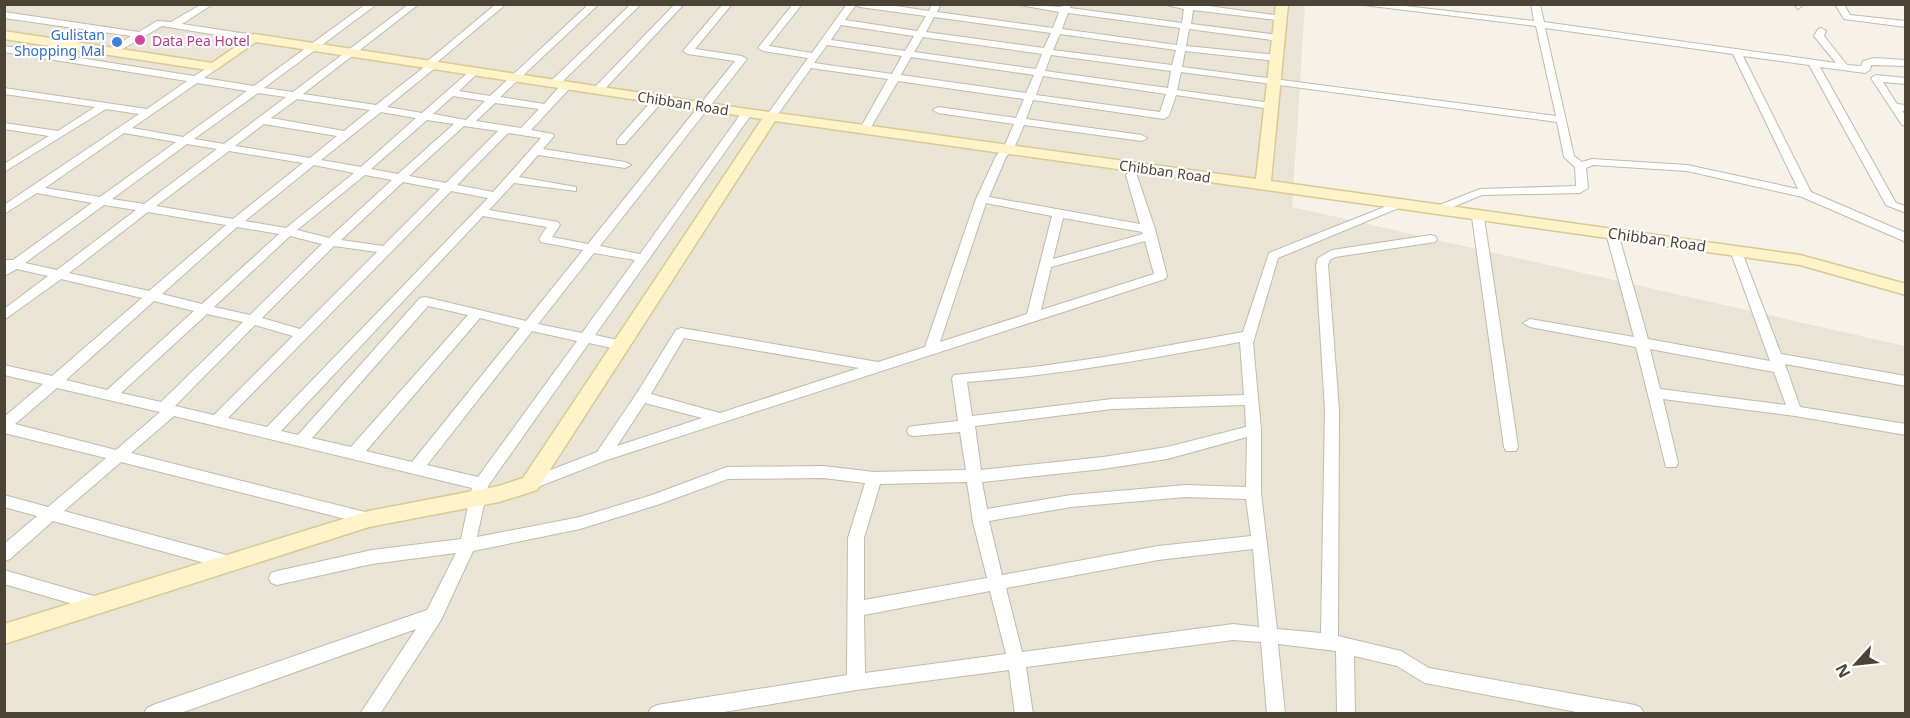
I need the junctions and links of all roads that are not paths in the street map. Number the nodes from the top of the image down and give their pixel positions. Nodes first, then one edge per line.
1 (201, 4) edge
2 (373, 4) edge
3 (415, 4) edge
4 (502, 4) edge
5 (576, 4) edge
6 (637, 4) edge
7 (680, 4) edge
8 (728, 4) edge
9 (798, 4) edge
10 (852, 4) edge
11 (860, 4) edge
12 (937, 4) edge
13 (1018, 4) edge
14 (1166, 4) edge
15 (1359, 4) edge
16 (1535, 4) edge
17 (1839, 4) edge
18 (208, 5) edge
19 (594, 6) edge
20 (1189, 6) edge
21 (1065, 8) edge
22 (1281, 12) edge
23 (932, 14) junction
24 (4, 15) edge
25 (839, 22) junction
26 (1539, 24) junction
27 (1905, 24) edge
28 (173, 25) junction
29 (1185, 27) junction
30 (1056, 31) junction
31 (1821, 31) dead end
32 (919, 34) junction
33 (4, 35) edge
34 (140, 35) junction
35 (21, 38) junction
36 (254, 38) junction
37 (1279, 38) junction
38 (825, 42) junction
39 (314, 47) junction
40 (4, 48) edge
41 (1180, 48) junction
42 (112, 52) junction
43 (1047, 52) junction
44 (351, 53) junction
45 (1737, 53) junction
46 (908, 55) junction
47 (1276, 58) junction
48 (811, 60) junction
49 (1813, 63) junction
50 (1905, 63) edge
51 (429, 66) junction
52 (214, 67) junction
53 (1845, 68) junction
54 (1175, 70) junction
55 (1865, 70) junction
56 (474, 72) junction
57 (1039, 73) junction
58 (895, 77) junction
59 (514, 78) junction
60 (1876, 78) junction
61 (194, 80) junction
62 (1274, 80) junction
63 (1905, 81) edge
64 (560, 85) junction
65 (257, 89) junction
66 (598, 90) junction
67 (10, 92) edge
68 (1172, 92) junction
69 (451, 93) junction
70 (296, 95) junction
71 (1029, 96) junction
72 (4, 99) edge
73 (492, 99) junction
74 (659, 99) junction
75 (104, 106) junction
76 (546, 106) junction
77 (703, 106) junction
78 (1271, 106) junction
79 (1900, 107) edge
80 (380, 108) junction
81 (938, 110) dead end
82 (149, 112) junction
83 (747, 112) junction
84 (424, 117) junction
85 (262, 120) junction
86 (768, 120) junction
87 (1562, 120) junction
88 (1019, 121) junction
89 (465, 122) junction
90 (1905, 123) edge
91 (4, 126) edge
92 (866, 127) junction
93 (506, 129) junction
94 (123, 130) junction
95 (524, 131) junction
96 (59, 134) junction
97 (347, 135) junction
98 (1142, 138) dead end
99 (184, 140) junction
100 (621, 142) dead end
101 (226, 147) junction
102 (536, 151) junction
103 (1005, 152) junction
104 (314, 162) junction
105 (625, 165) dead end
106 (1580, 166) junction
107 (4, 169) edge
108 (363, 171) junction
109 (1132, 175) junction
110 (403, 178) junction
111 (511, 179) junction
112 (1263, 185) junction
113 (449, 186) junction
114 (572, 189) dead end
115 (37, 190) junction
116 (1806, 194) junction
117 (495, 196) junction
118 (982, 200) junction
119 (100, 201) junction
120 (1397, 205) junction
121 (146, 209) junction
122 (1436, 210) junction
123 (1905, 210) edge
124 (4, 211) edge
125 (480, 212) junction
126 (1058, 214) junction
127 (1478, 217) junction
128 (234, 224) junction
129 (288, 232) junction
130 (1150, 232) junction
131 (1612, 233) junction
132 (1905, 238) edge
133 (1431, 239) dead end
134 (331, 242) junction
135 (590, 247) junction
136 (386, 250) junction
137 (1736, 250) junction
138 (642, 258) junction
139 (1044, 265) junction
140 (8, 266) edge
141 (57, 276) junction
142 (1905, 290) edge
143 (153, 298) junction
144 (207, 309) junction
145 (477, 313) junction
146 (4, 316) edge
147 (1032, 317) junction
148 (253, 320) junction
149 (1530, 323) dead end
150 (528, 326) junction
151 (302, 334) junction
152 (1248, 336) junction
153 (585, 338) junction
154 (1642, 343) junction
155 (621, 345) junction
156 (930, 351) junction
157 (1779, 363) junction
158 (879, 367) junction
159 (4, 370) edge
160 (1905, 381) edge
161 (56, 382) junction
162 (1653, 393) junction
163 (111, 395) junction
164 (642, 397) junction
165 (1250, 400) junction
166 (168, 409) junction
167 (1795, 411) junction
168 (721, 418) junction
169 (218, 420) junction
170 (968, 424) junction
171 (4, 426) edge
172 (1254, 430) junction
173 (1905, 430) edge
174 (914, 431) dead end
175 (271, 432) junction
176 (301, 441) junction
177 (1511, 447) dead end
178 (354, 454) junction
179 (119, 456) junction
180 (602, 456) junction
181 (1671, 463) dead end
182 (416, 468) junction
183 (974, 476) junction
184 (874, 478) junction
185 (530, 484) junction
186 (478, 492) junction
187 (1253, 493) junction
188 (4, 501) edge
189 (51, 514) junction
190 (980, 516) junction
191 (369, 519) junction
192 (1260, 542) junction
193 (467, 545) junction
194 (4, 554) edge
195 (230, 563) junction
196 (4, 577) edge
197 (277, 578) dead end
198 (998, 583) junction
199 (97, 604) junction
200 (855, 609) junction
201 (435, 615) junction
202 (4, 634) edge
203 (1270, 634) junction
204 (1337, 644) junction
205 (1016, 661) junction
206 (856, 681) junction
207 (153, 714) edge
208 (369, 714) edge
209 (657, 714) edge
210 (1024, 714) edge
211 (1276, 714) edge
212 (1346, 714) edge
213 (1635, 714) edge

1 - 18 street
2 - 39 street
3 - 44 street
4 - 51 street
5 - 19 street
6 - 64 street
7 - 66 street
8 - 77 street
9 - 48 street
10 - 25 street
11 - 23 street
12 - 23 street
13 - 21 street
14 - 20 street
15 - 26 street
16 - 26 street
17 - 27 street
18 - 28 street
19 - 59 street
20 - 22 street
20 - 29 street
21 - 29 street
21 - 30 street
22 - 37 street
23 - 30 street
23 - 32 street
24 - 34 street
25 - 32 street
25 - 38 street
26 - 45 street
26 - 87 street
28 - 34 street, Chibban Road
28 - 36 street, Chibban Road
29 - 37 street
29 - 41 street
30 - 41 street
30 - 43 street
31 - 53 street
32 - 43 street
32 - 46 street
33 - 35 street
34 - 42 street, Chibban Road
35 - 40 street
35 - 42 street
36 - 39 street, Chibban Road
36 - 52 street
37 - 47 street
38 - 46 street
38 - 48 street
39 - 44 street, Chibban Road
39 - 65 street
40 - 61 street
41 - 47 street
41 - 54 street
42 - 52 street
43 - 54 street
43 - 57 street
44 - 51 street, Chibban Road
44 - 70 street
45 - 49 street
45 - 116 street
46 - 57 street
46 - 58 street
47 - 62 street
48 - 58 street
48 - 86 street
49 - 53 street
49 - 123 street
50 - 55 street
51 - 56 street, Chibban Road
51 - 80 street
52 - 61 street
53 - 55 street
54 - 62 street
54 - 68 street
55 - 60 street
56 - 59 street, Chibban Road
56 - 69 street
57 - 68 street
57 - 71 street
58 - 71 street
58 - 92 street
59 - 64 street, Chibban Road
59 - 73 street
60 - 63 street
60 - 79 street
61 - 65 street
61 - 82 street
62 - 78 street
62 - 87 street
64 - 66 street, Chibban Road
64 - 76 street
65 - 70 street
65 - 99 street
66 - 74 street, Chibban Road
67 - 72 street
67 - 75 street
68 - 71 street
68 - 78 street
69 - 73 street
69 - 84 street
70 - 80 street
70 - 85 street
71 - 88 street
73 - 76 street
73 - 89 street
74 - 77 street, Chibban Road
74 - 100 street
75 - 82 street
75 - 96 street
76 - 95 street
77 - 83 street, Chibban Road
77 - 135 street
78 - 112 street
79 - 90 street
80 - 84 street
80 - 97 street
81 - 88 street
82 - 94 street
83 - 86 street, Chibban Road
83 - 138 street
84 - 89 street
84 - 108 street
85 - 97 street
85 - 101 street
86 - 92 street, Chibban Road
86 - 103 street, Chibban Road
86 - 155 street
87 - 106 street
88 - 98 street
88 - 103 street
89 - 93 street
89 - 110 street
91 - 96 street
92 - 103 street, Chibban Road
93 - 95 street
93 - 113 street
94 - 99 street
94 - 115 street
95 - 102 street
96 - 107 street
97 - 104 street
99 - 101 street
99 - 119 street
101 - 104 street
101 - 121 street
102 - 105 street
102 - 111 street
103 - 109 street, Chibban Road
103 - 112 street, Chibban Road
103 - 118 street
104 - 108 street
104 - 128 street
106 - 116 street
106 - 122 street
108 - 110 street
108 - 129 street
109 - 112 street, Chibban Road
109 - 130 street
110 - 113 street
110 - 134 street
111 - 114 street
111 - 117 street
112 - 120 street, Chibban Road
113 - 117 street
113 - 136 street
115 - 119 street
115 - 124 street
116 - 132 street
117 - 125 street
118 - 126 street
118 - 156 street
119 - 121 street
119 - 140 street
120 - 122 street, Chibban Road
120 - 152 street
121 - 128 street
121 - 141 street
122 - 127 street, Chibban Road
125 - 135 street
125 - 175 street
126 - 130 street
126 - 139 street
127 - 131 street, Chibban Road
127 - 177 street
128 - 129 street
128 - 143 street
129 - 134 street
129 - 144 street
130 - 139 street
130 - 147 street
131 - 137 street, Chibban Road
131 - 154 street
133 - 204 street
134 - 136 street
134 - 148 street
135 - 138 street
135 - 150 street
136 - 151 street
137 - 142 street, Chibban Road
137 - 157 street
138 - 153 street
139 - 147 street
140 - 141 street
141 - 143 street
141 - 146 street
143 - 144 street
143 - 161 street
144 - 148 street
144 - 163 street
145 - 150 street
145 - 176 street
145 - 178 street
147 - 156 street
148 - 151 street
148 - 166 street
149 - 154 street
150 - 153 street
150 - 182 street
151 - 169 street
152 - 165 street
152 - 170 street
153 - 155 street
153 - 186 street
154 - 157 street
154 - 162 street
155 - 185 street
156 - 158 street
157 - 160 street
157 - 167 street
158 - 164 street
158 - 168 street
159 - 161 street
161 - 163 street
161 - 171 street
162 - 167 street
162 - 181 street
163 - 166 street
164 - 168 street
164 - 180 street
165 - 170 street
165 - 172 street
166 - 169 street
166 - 179 street
167 - 173 street
168 - 180 street
169 - 175 street
170 - 174 street
170 - 183 street
171 - 179 street
172 - 183 street
172 - 187 street
175 - 176 street
176 - 178 street
178 - 182 street
179 - 189 street
179 - 191 street
180 - 185 street
182 - 186 street
183 - 184 street
183 - 190 street
184 - 193 street
184 - 200 street
185 - 186 street
186 - 191 street
186 - 193 street
187 - 190 street
187 - 192 street
188 - 189 street
189 - 194 street
189 - 195 street
190 - 198 street
191 - 195 street
192 - 198 street
192 - 203 street
193 - 197 street
193 - 201 street
195 - 199 street
196 - 199 street
198 - 200 street
198 - 205 street
199 - 202 street
200 - 206 street
201 - 207 street
201 - 208 street
203 - 204 street
203 - 205 street
203 - 211 street
204 - 212 street
204 - 213 street
205 - 206 street
205 - 210 street
206 - 209 street

